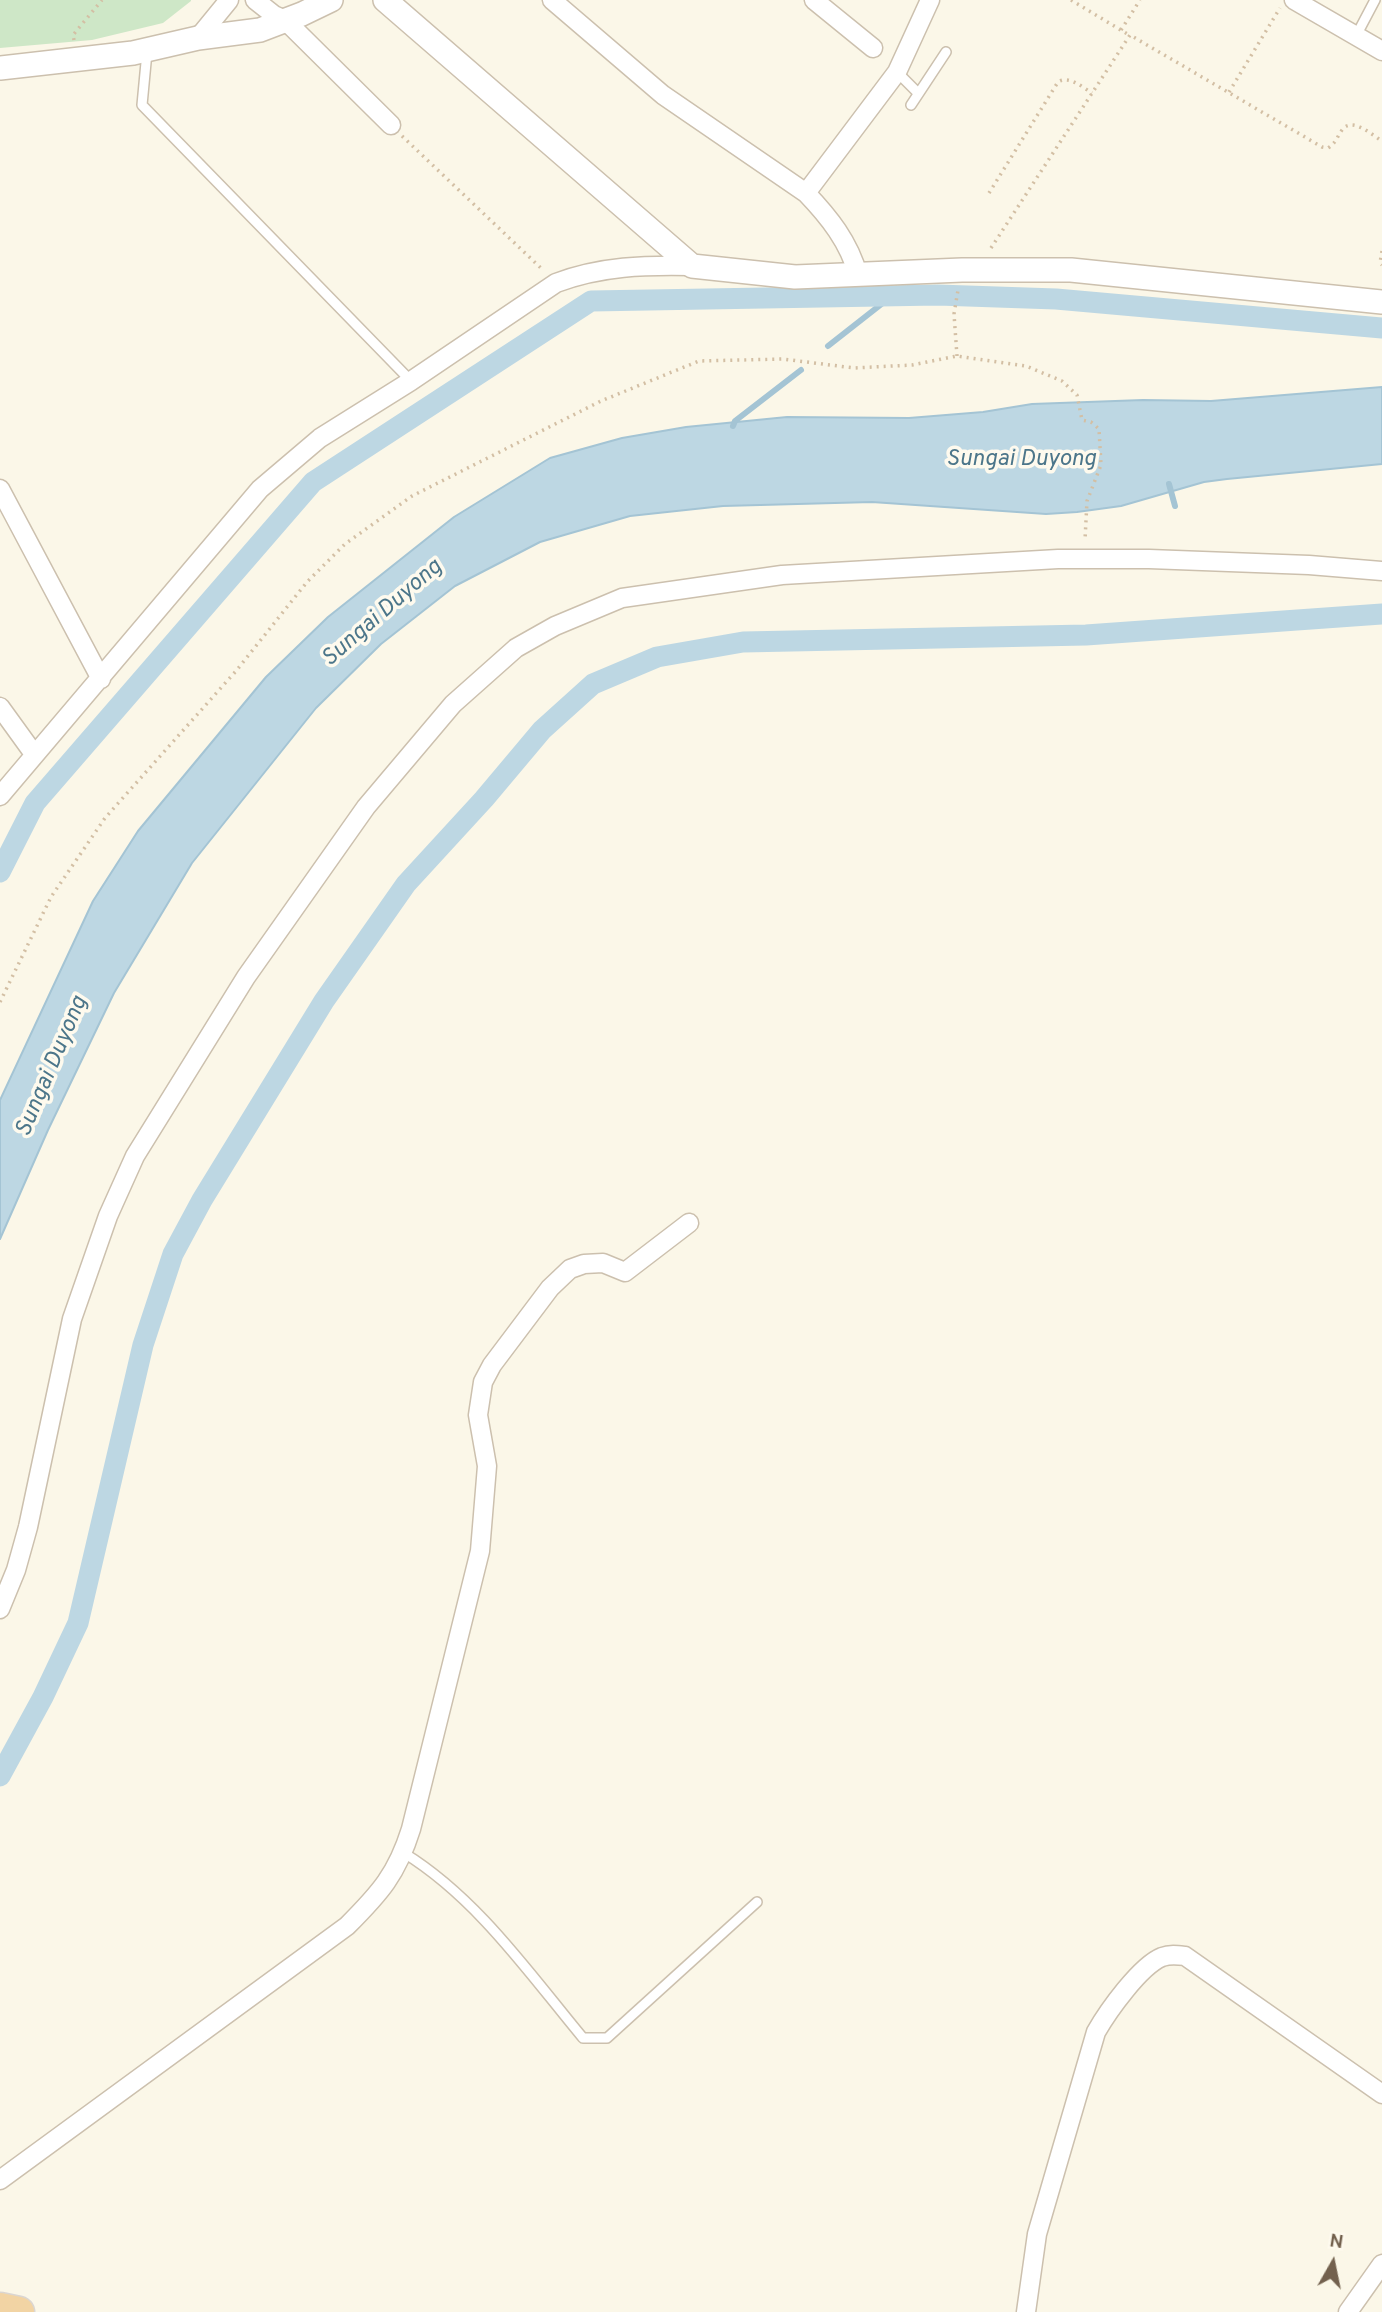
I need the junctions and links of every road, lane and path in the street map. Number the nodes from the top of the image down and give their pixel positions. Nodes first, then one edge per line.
1 (102, 0) edge
2 (229, 0) edge
3 (255, 0) edge
4 (331, 0) edge
5 (385, 0) edge
6 (552, 0) edge
7 (814, 0) edge
8 (930, 0) edge
9 (1071, 0) edge
10 (1140, 0) edge
11 (1284, 0) edge
12 (1294, 0) edge
13 (1375, 0) edge
14 (285, 20) junction
15 (1121, 30) junction
16 (1130, 35) junction
17 (1356, 36) junction
18 (198, 38) junction
19 (873, 48) dead end
20 (147, 50) junction
21 (1382, 51) edge
22 (946, 52) dead end
23 (76, 60) junction
24 (0, 68) edge
25 (897, 72) junction
26 (1229, 92) junction
27 (918, 93) junction
28 (1092, 93) junction
29 (911, 105) dead end
30 (391, 125) joint
31 (1382, 141) edge
32 (807, 193) junction
33 (989, 193) dead end
34 (1382, 251) edge
35 (1382, 265) edge
36 (692, 266) junction
37 (977, 270) junction
38 (858, 275) junction
39 (556, 283) junction
40 (1382, 302) edge
41 (954, 314) dead end
42 (957, 356) junction
43 (411, 381) junction
44 (0, 489) edge
45 (1083, 559) junction
46 (1382, 571) edge
47 (102, 678) junction
48 (0, 707) edge
49 (34, 754) junction
50 (0, 796) edge
51 (0, 1002) edge
52 (689, 1223) dead end
53 (0, 1609) edge
54 (404, 1853) junction
55 (757, 1902) dead end
56 (1382, 2094) edge
57 (2, 2176) edge
58 (1382, 2264) edge
59 (0, 2308) edge
60 (19, 2312) edge
61 (1026, 2312) edge
62 (1348, 2312) edge

1 - 23 path
2 - 18 street
3 - 14 street
4 - 14 street
5 - 36 street
6 - 32 street
7 - 19 street
8 - 25 street
9 - 15 path
10 - 15 path
11 - 26 path
12 - 17 street
13 - 17 lane
14 - 18 street
14 - 30 street
15 - 16 path
16 - 26 path
16 - 28 path
17 - 21 street
18 - 20 street
20 - 23 street
20 - 43 lane
22 - 27 lane
23 - 24 street
25 - 27 lane
25 - 32 street
26 - 31 path
27 - 29 lane
28 - 33 path
28 - 37 path
30 - 39 path
32 - 38 street
34 - 35 path
36 - 38 street
36 - 39 street
37 - 38 street
37 - 40 street
39 - 43 street
41 - 42 path
42 - 45 path
42 - 51 path
43 - 47 street
44 - 47 street
45 - 46 street
45 - 53 street
47 - 49 street
48 - 49 street
49 - 50 street
52 - 54 street
54 - 55 lane
54 - 57 street
56 - 61 street
58 - 62 street
59 - 60 highway

